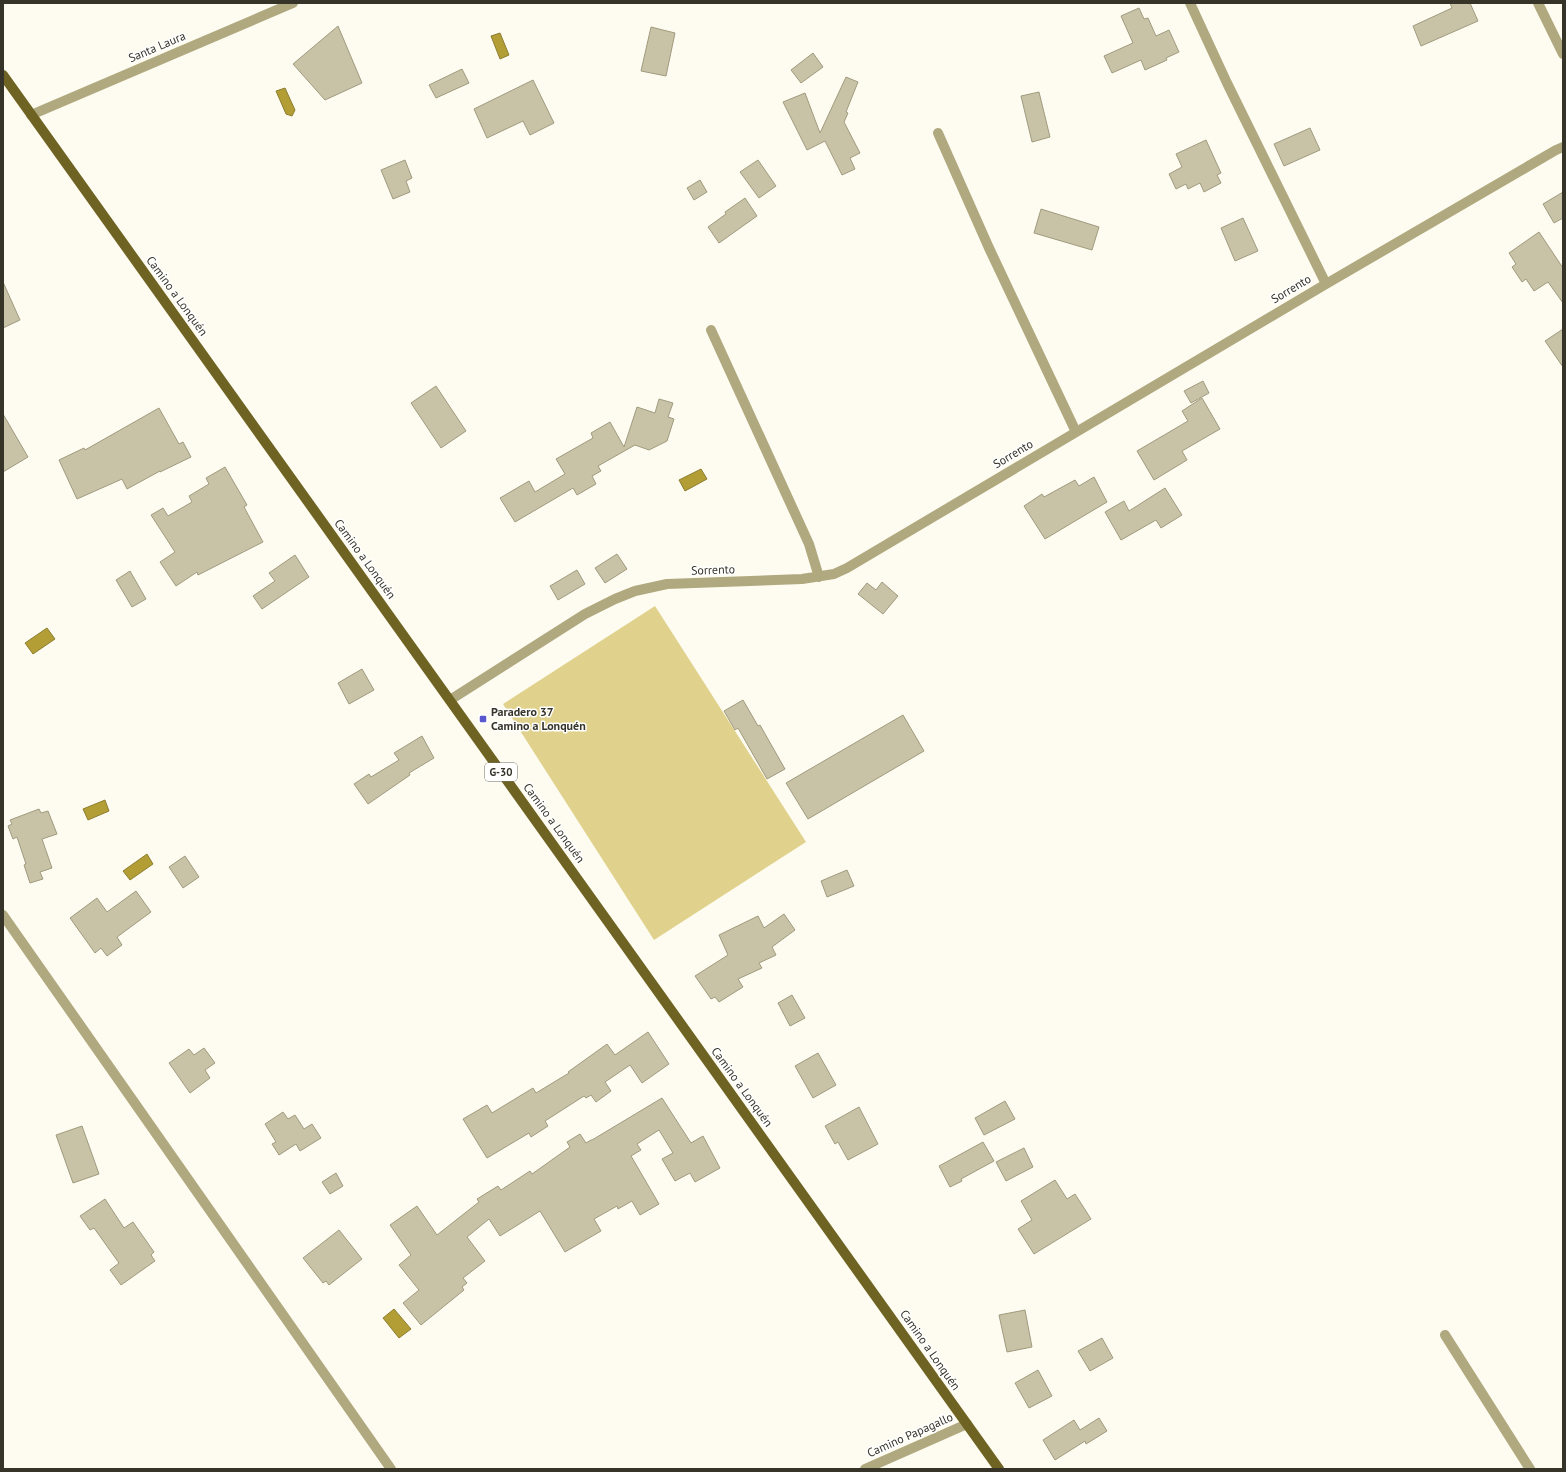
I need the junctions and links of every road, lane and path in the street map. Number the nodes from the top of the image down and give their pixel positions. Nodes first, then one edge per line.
1 (293, 3) edge
2 (1190, 3) edge
3 (1538, 3) edge
4 (1563, 54) edge
5 (3, 75) edge
6 (31, 115) junction
7 (938, 133) dead end
8 (1563, 147) edge
9 (1326, 284) junction
10 (711, 330) dead end
11 (1076, 432) junction
12 (819, 577) junction
13 (450, 700) junction
14 (3, 915) edge
15 (1445, 1335) dead end
16 (967, 1424) junction
17 (390, 1469) edge
18 (865, 1469) edge
19 (999, 1469) edge
20 (1530, 1469) edge

1 - 6 street, Santa Laura
2 - 9 street
3 - 4 street
5 - 6 main road, Camino a Lonquén / G-30
6 - 13 main road, Camino a Lonquén / G-30
7 - 11 street
8 - 9 street, Sorrento
9 - 11 street, Sorrento
10 - 12 street
11 - 12 street, Sorrento
12 - 13 street, Sorrento
13 - 16 main road, Camino a Lonquén / G-30
14 - 17 street
15 - 20 street
16 - 18 street, Camino Papagallo
16 - 19 main road, Camino a Lonquén / G-30

